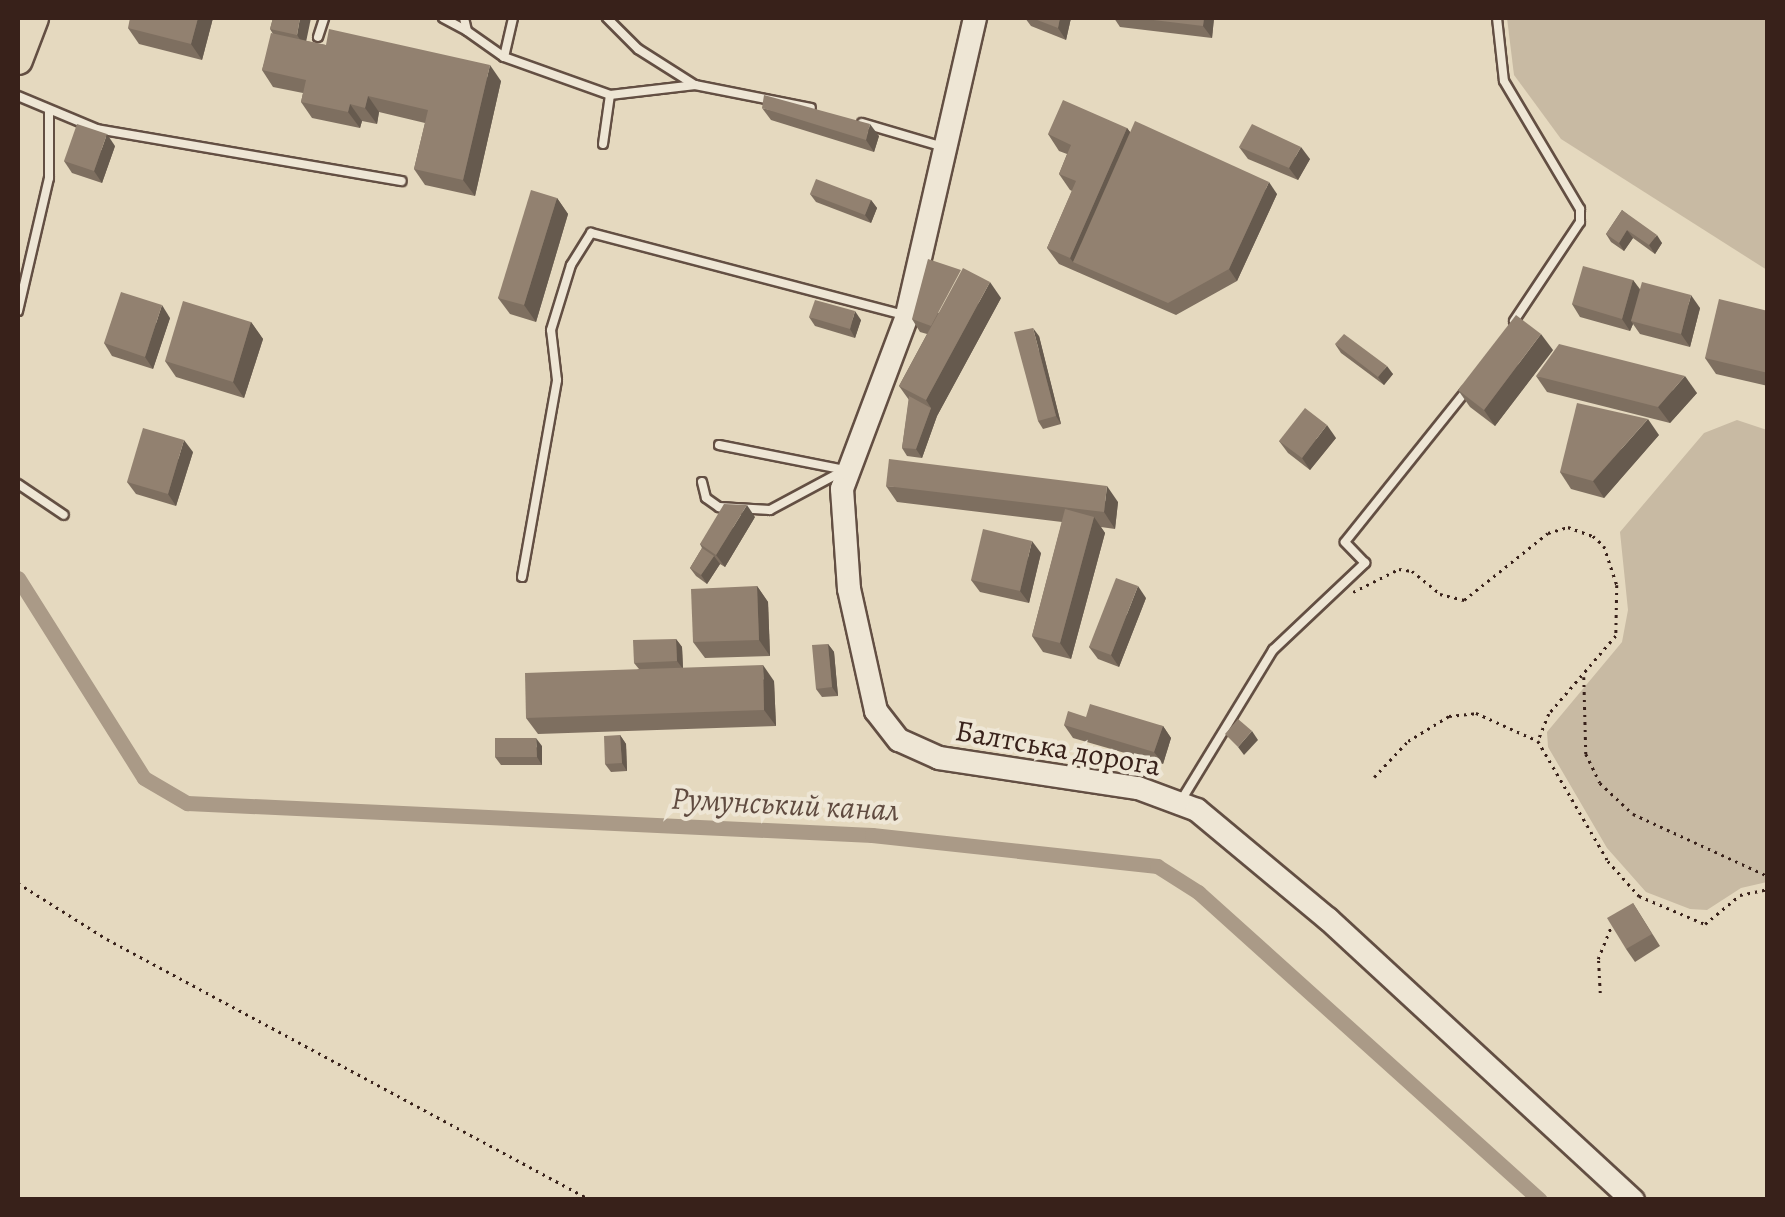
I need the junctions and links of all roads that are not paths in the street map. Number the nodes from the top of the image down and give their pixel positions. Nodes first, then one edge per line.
1 (34, 18) edge
2 (324, 18) edge
3 (443, 18) edge
4 (464, 18) edge
5 (512, 18) edge
6 (607, 18) edge
7 (975, 18) edge
8 (1496, 18) edge
9 (467, 30) junction
10 (318, 37) dead end
11 (504, 58) junction
12 (18, 60) edge
13 (695, 85) junction
14 (610, 95) junction
15 (18, 96) edge
16 (49, 112) junction
17 (825, 112) edge
18 (842, 117) edge
19 (603, 144) dead end
20 (945, 148) junction
21 (402, 181) dead end
22 (18, 311) edge
23 (906, 316) junction
24 (1510, 326) edge
25 (1478, 374) edge
26 (720, 445) dead end
27 (845, 470) junction
28 (702, 482) dead end
29 (18, 484) edge
30 (64, 514) dead end
31 (522, 577) dead end
32 (1181, 801) junction
33 (1633, 1200) edge

1 - 12 highway
2 - 10 lane
3 - 9 lane
4 - 9 lane
5 - 11 lane
6 - 13 lane
7 - 20 main road, Балтська дорога
8 - 24 lane
9 - 11 lane
11 - 14 lane
13 - 14 lane
13 - 17 lane
14 - 19 lane
15 - 16 lane
16 - 21 lane
16 - 22 lane
18 - 20 lane
20 - 23 main road, Балтська дорога
23 - 27 main road, Балтська дорога
23 - 31 lane
25 - 32 lane
26 - 27 lane
27 - 28 lane
27 - 32 main road, Балтська дорога
29 - 30 lane
32 - 33 main road, Балтська дорога

